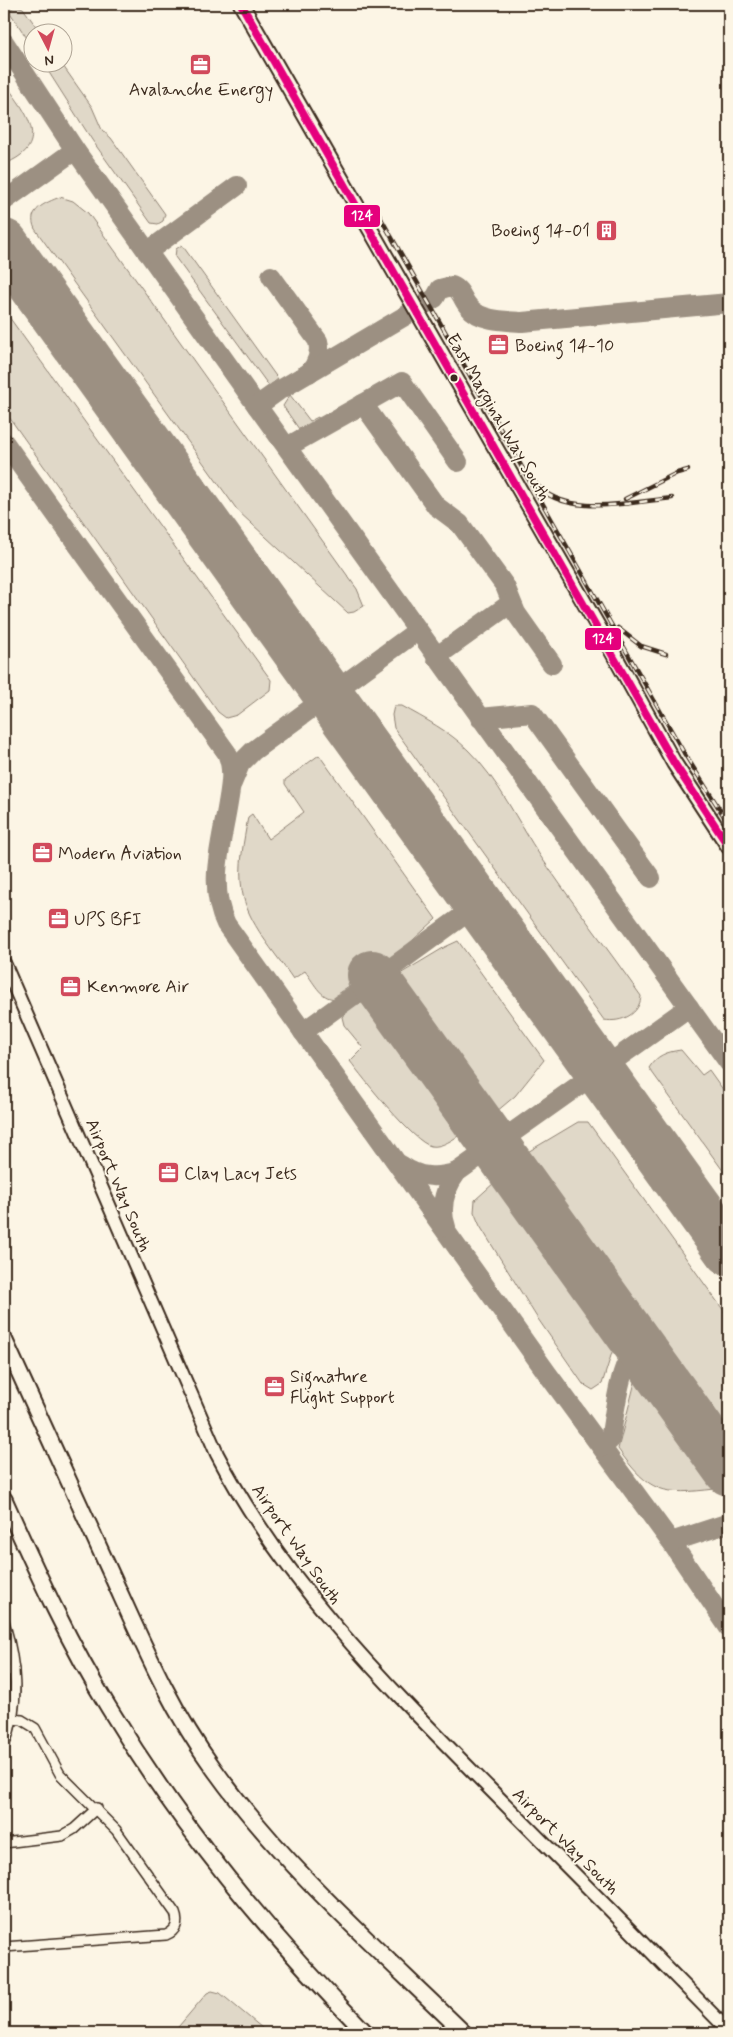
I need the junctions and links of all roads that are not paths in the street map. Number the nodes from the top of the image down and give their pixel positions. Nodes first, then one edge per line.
1 (241, 4) edge
2 (729, 847) edge
3 (4, 963) edge
4 (4, 1338) edge
5 (4, 1499) edge
6 (4, 1621) edge
7 (14, 1670) junction
8 (4, 1671) edge
9 (12, 1719) junction
10 (4, 1746) edge
11 (96, 1808) junction
12 (4, 1843) edge
13 (4, 1947) edge
14 (729, 2031) edge
15 (366, 2033) edge
16 (464, 2033) edge

1 - 2 main road, East Marginal Way South
3 - 14 main road, Airport Way South
4 - 16 highway
5 - 15 highway
6 - 7 street
7 - 8 street
7 - 9 street
9 - 10 street
9 - 11 street
11 - 12 street
11 - 13 street

